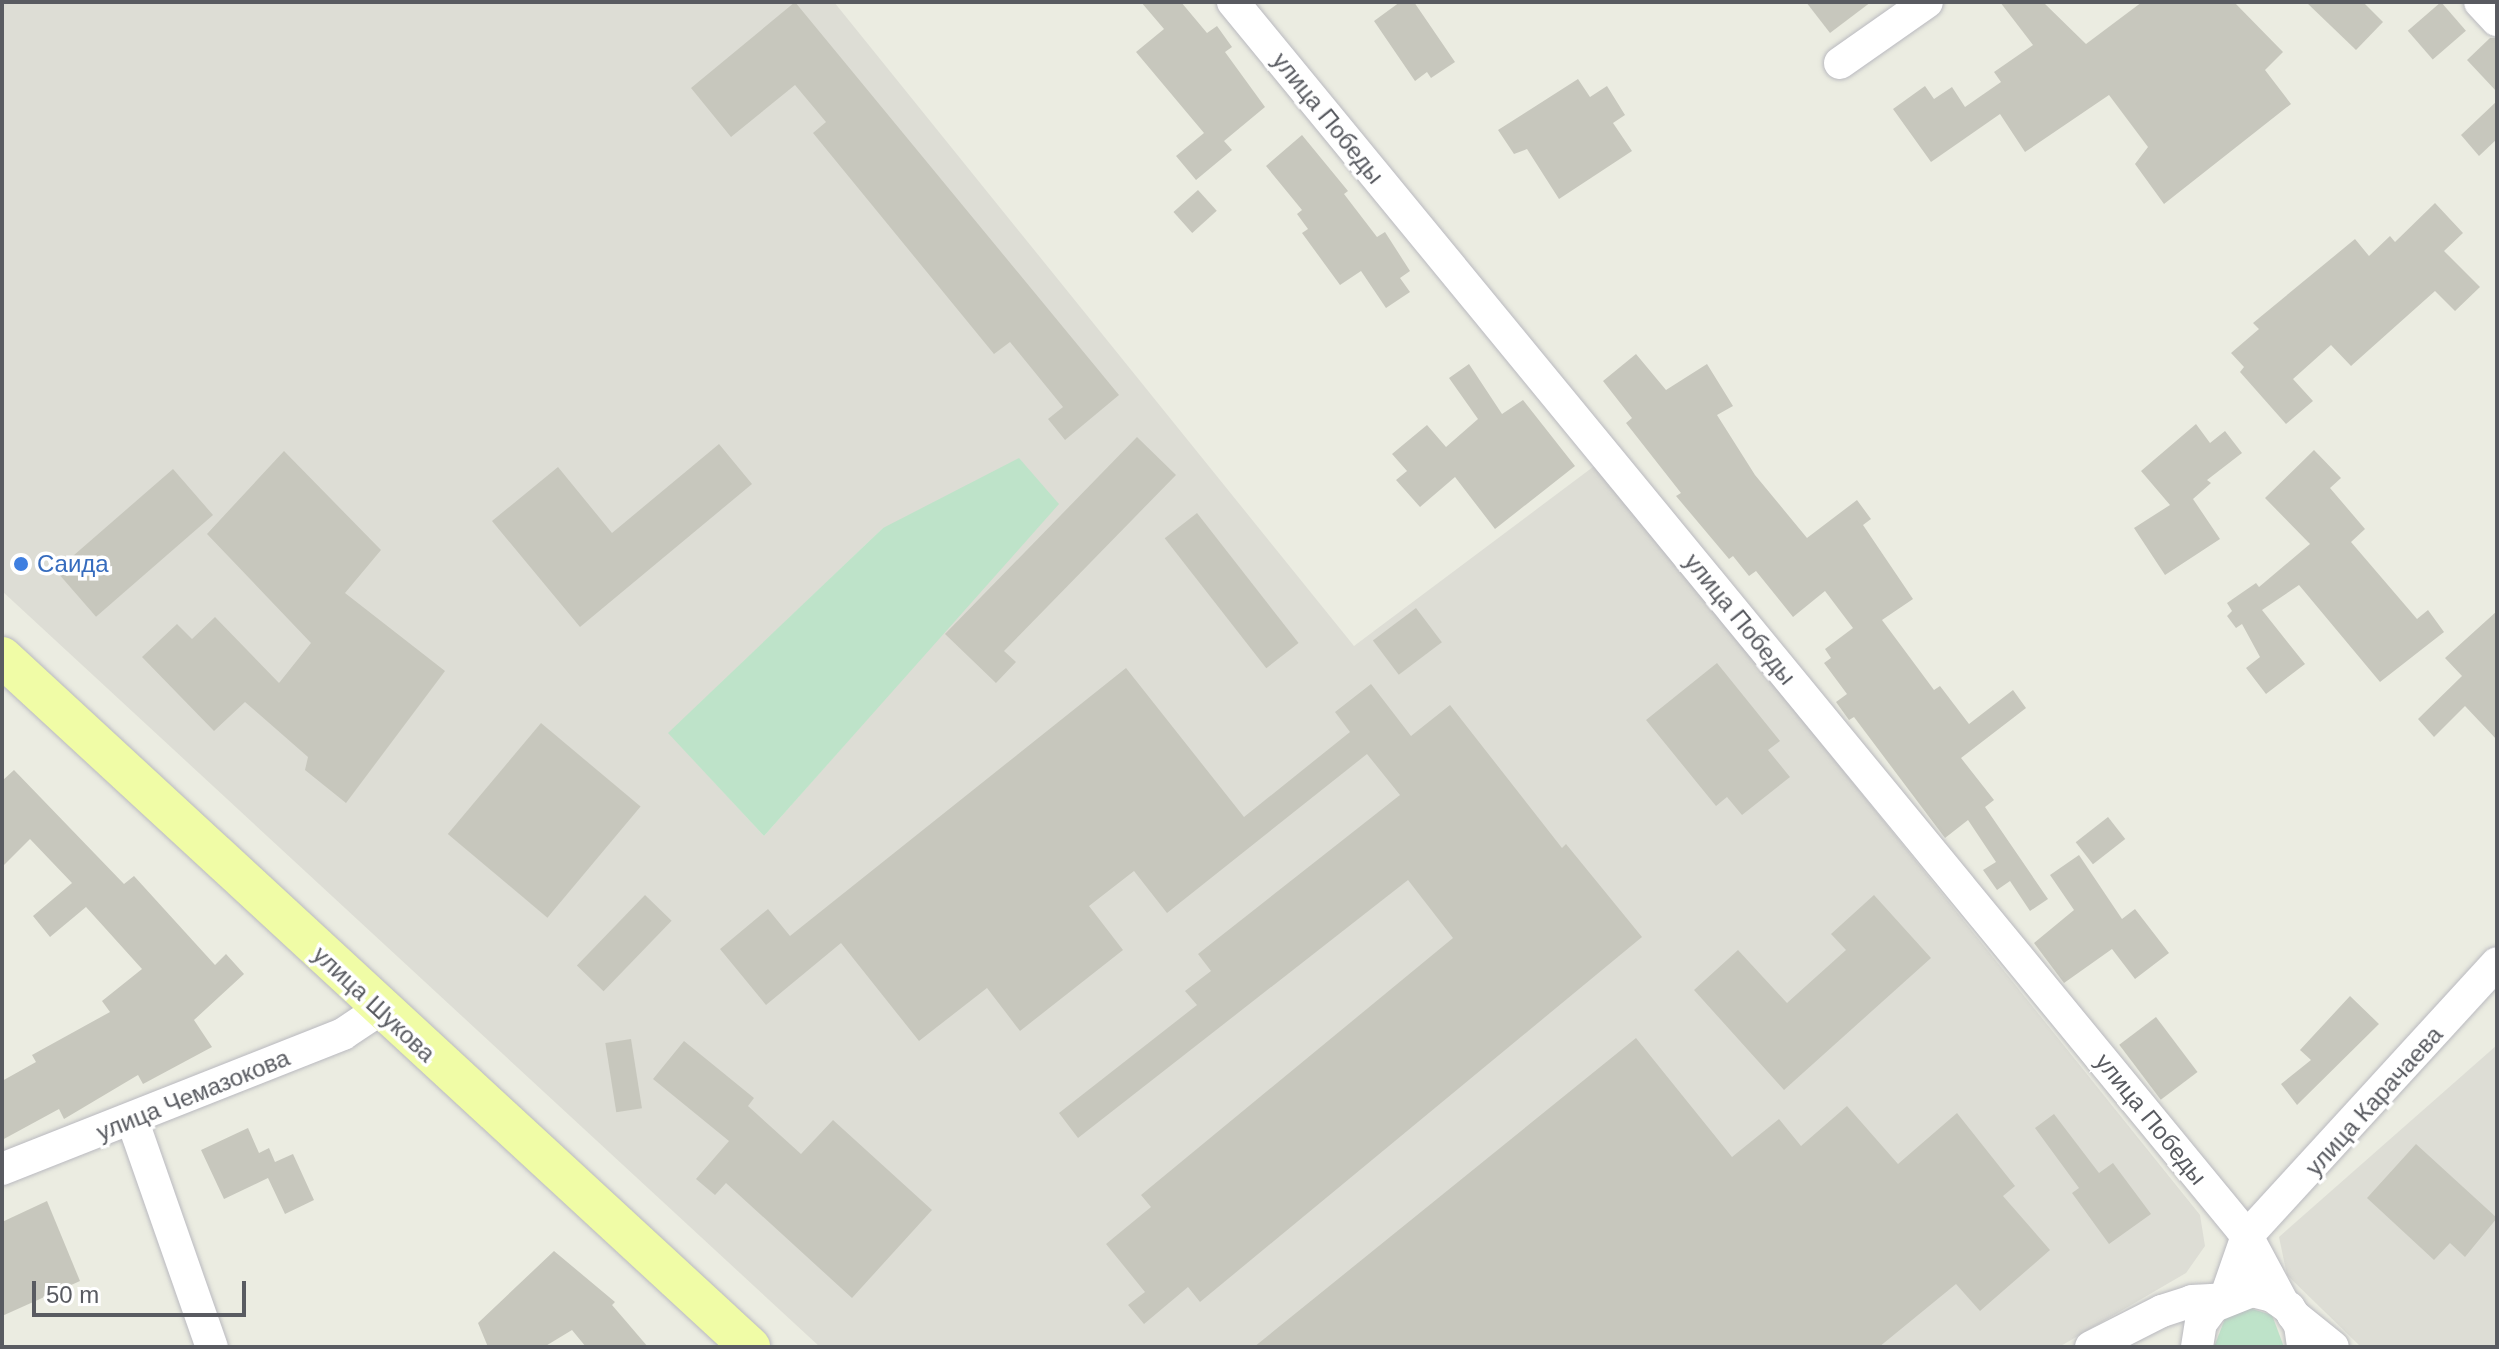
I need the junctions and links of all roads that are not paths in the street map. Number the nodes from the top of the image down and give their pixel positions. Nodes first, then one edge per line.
1 (1233, 2) edge
2 (1927, 2) edge
3 (2480, 2) edge
4 (2497, 20) edge
5 (1840, 63) dead end
6 (2, 657) edge
7 (2497, 963) edge
8 (379, 1010) junction
9 (133, 1122) junction
10 (2, 1169) edge
11 (2247, 1236) junction
12 (2225, 1299) junction
13 (2288, 1309) junction
14 (212, 1347) edge
15 (750, 1347) edge
16 (2091, 1347) edge
17 (2197, 1347) edge
18 (2303, 1347) edge
19 (2333, 1347) edge

1 - 11 street, улица Победы
2 - 5 street
3 - 4 street
6 - 8 main road, улица Шукова
7 - 11 street, улица Карачаева
8 - 9 street, улица Чемазокова
8 - 15 main road, улица Шукова
9 - 10 street, улица Чемазокова
9 - 14 street
11 - 12 street
11 - 13 street, улица Победы
12 - 13 street
12 - 16 street
12 - 17 street
13 - 18 street
13 - 19 street

